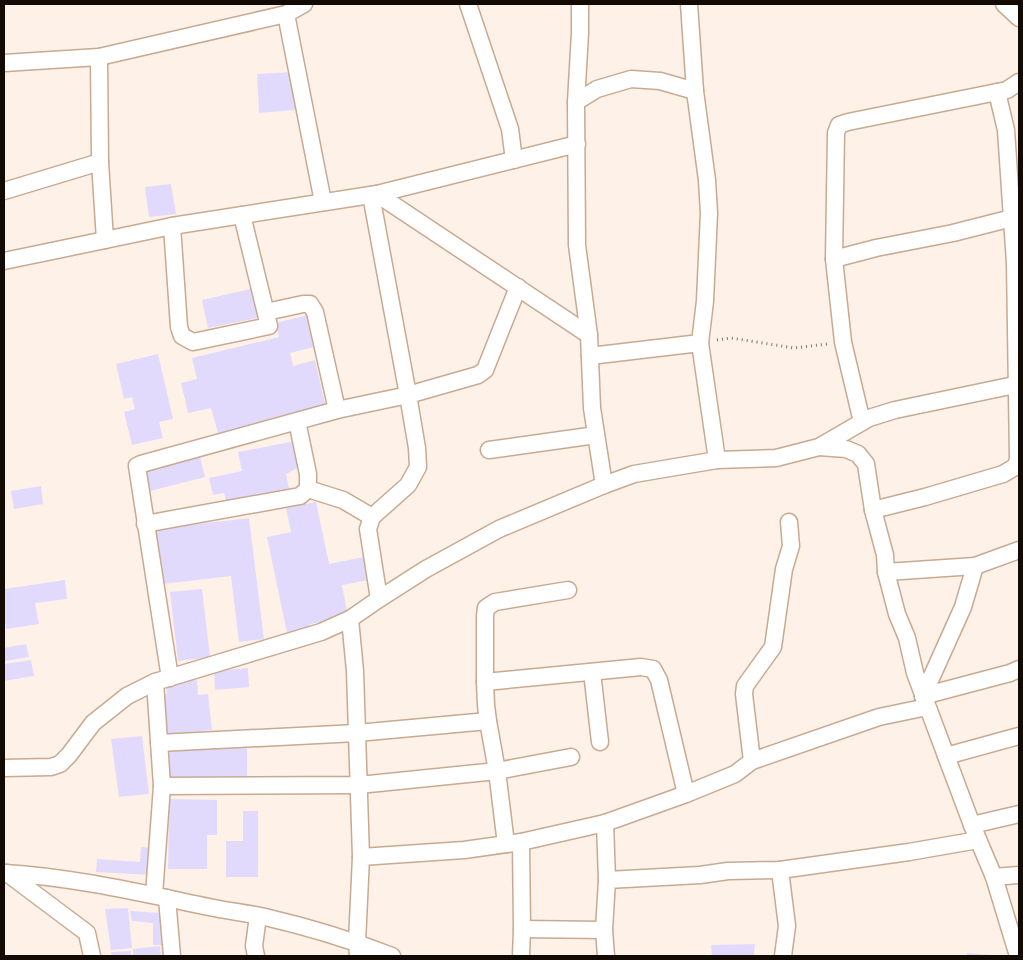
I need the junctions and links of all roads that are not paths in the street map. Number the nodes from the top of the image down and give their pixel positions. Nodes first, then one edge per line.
1 (304, 4) edge
2 (468, 4) edge
3 (580, 4) edge
4 (689, 4) edge
5 (1004, 4) edge
6 (286, 14) junction
7 (1019, 18) edge
8 (99, 57) junction
9 (4, 63) edge
10 (1019, 82) edge
11 (695, 92) junction
12 (997, 92) junction
13 (576, 102) junction
14 (577, 144) junction
15 (514, 160) junction
16 (100, 162) junction
17 (4, 191) edge
18 (374, 194) junction
19 (323, 202) junction
20 (242, 215) junction
21 (1012, 218) junction
22 (172, 226) junction
23 (105, 240) junction
24 (834, 259) junction
25 (4, 261) edge
26 (518, 288) junction
27 (1017, 300) edge
28 (266, 312) junction
29 (589, 335) junction
30 (700, 343) junction
31 (590, 356) junction
32 (1018, 384) edge
33 (408, 395) junction
34 (336, 410) junction
35 (297, 421) junction
36 (862, 422) junction
37 (596, 435) junction
38 (819, 447) junction
39 (489, 450) dead end
40 (717, 460) junction
41 (604, 485) junction
42 (308, 489) junction
43 (873, 510) junction
44 (372, 517) junction
45 (789, 522) dead end
46 (145, 524) junction
47 (1019, 550) edge
48 (975, 566) junction
49 (886, 572) junction
50 (568, 590) dead end
51 (379, 599) junction
52 (350, 618) junction
53 (1019, 669) edge
54 (592, 672) junction
55 (162, 680) junction
56 (485, 682) junction
57 (925, 701) junction
58 (488, 721) junction
59 (357, 733) junction
60 (1019, 736) edge
61 (600, 742) dead end
62 (159, 743) junction
63 (946, 756) junction
64 (571, 757) dead end
65 (752, 761) junction
66 (4, 768) edge
67 (497, 771) junction
68 (359, 785) junction
69 (162, 786) junction
70 (686, 794) junction
71 (1019, 814) edge
72 (605, 823) junction
73 (975, 832) junction
74 (514, 843) junction
75 (361, 857) junction
76 (780, 870) junction
77 (5, 873) edge
78 (1019, 876) edge
79 (994, 877) junction
80 (607, 880) junction
81 (161, 896) junction
82 (258, 916) junction
83 (522, 930) junction
84 (604, 930) junction
85 (358, 949) edge
86 (1018, 955) edge
87 (92, 956) edge
88 (172, 956) edge
89 (256, 956) edge
90 (392, 956) edge
91 (521, 956) edge
92 (606, 956) edge
93 (783, 956) edge

1 - 6 street
2 - 15 street
3 - 13 street
4 - 11 street
5 - 7 street
6 - 8 street
6 - 19 street
8 - 9 street
8 - 16 street
10 - 12 street
11 - 13 street
11 - 30 street
12 - 21 street
12 - 24 street
13 - 14 street
14 - 15 street
14 - 29 street
15 - 18 street
16 - 17 street
16 - 23 street
18 - 19 street
18 - 26 street
18 - 33 street
19 - 20 street
20 - 22 street
20 - 28 street
21 - 24 street
21 - 27 street
22 - 23 street
22 - 28 street
23 - 25 street
24 - 36 street
26 - 29 street
26 - 33 street
27 - 32 street
28 - 34 street
29 - 31 street
30 - 31 street
30 - 40 street
31 - 37 street
32 - 36 street
32 - 43 street
33 - 34 street
33 - 44 street
34 - 35 street
35 - 42 street
35 - 46 street
36 - 38 street
37 - 39 street
37 - 41 street
38 - 40 street
38 - 43 street
40 - 41 street
41 - 51 street
42 - 44 street
42 - 46 street
43 - 49 street
44 - 51 street
45 - 65 street
46 - 55 street
47 - 48 street
48 - 49 street
48 - 57 street
49 - 57 street
50 - 56 street
51 - 52 street
52 - 55 street
52 - 59 street
53 - 57 street
54 - 56 street
54 - 61 street
54 - 70 street
55 - 62 street
55 - 66 street
56 - 58 street
57 - 63 street
57 - 65 street
58 - 59 street
58 - 67 street
59 - 62 street
59 - 68 street
60 - 63 street
62 - 69 street
63 - 73 street
64 - 67 street
65 - 70 street
67 - 68 street
67 - 74 street
68 - 69 street
68 - 75 street
69 - 81 street
70 - 72 street
71 - 73 street
72 - 74 street
72 - 80 street
73 - 76 street
73 - 79 street
74 - 75 street
74 - 83 street
75 - 85 street
76 - 80 street
76 - 93 street
77 - 81 street
77 - 87 street
78 - 79 street
79 - 86 street
80 - 84 street
81 - 82 street
81 - 88 street
82 - 85 street
82 - 89 street
83 - 84 street
83 - 91 street
84 - 92 street
85 - 90 street

